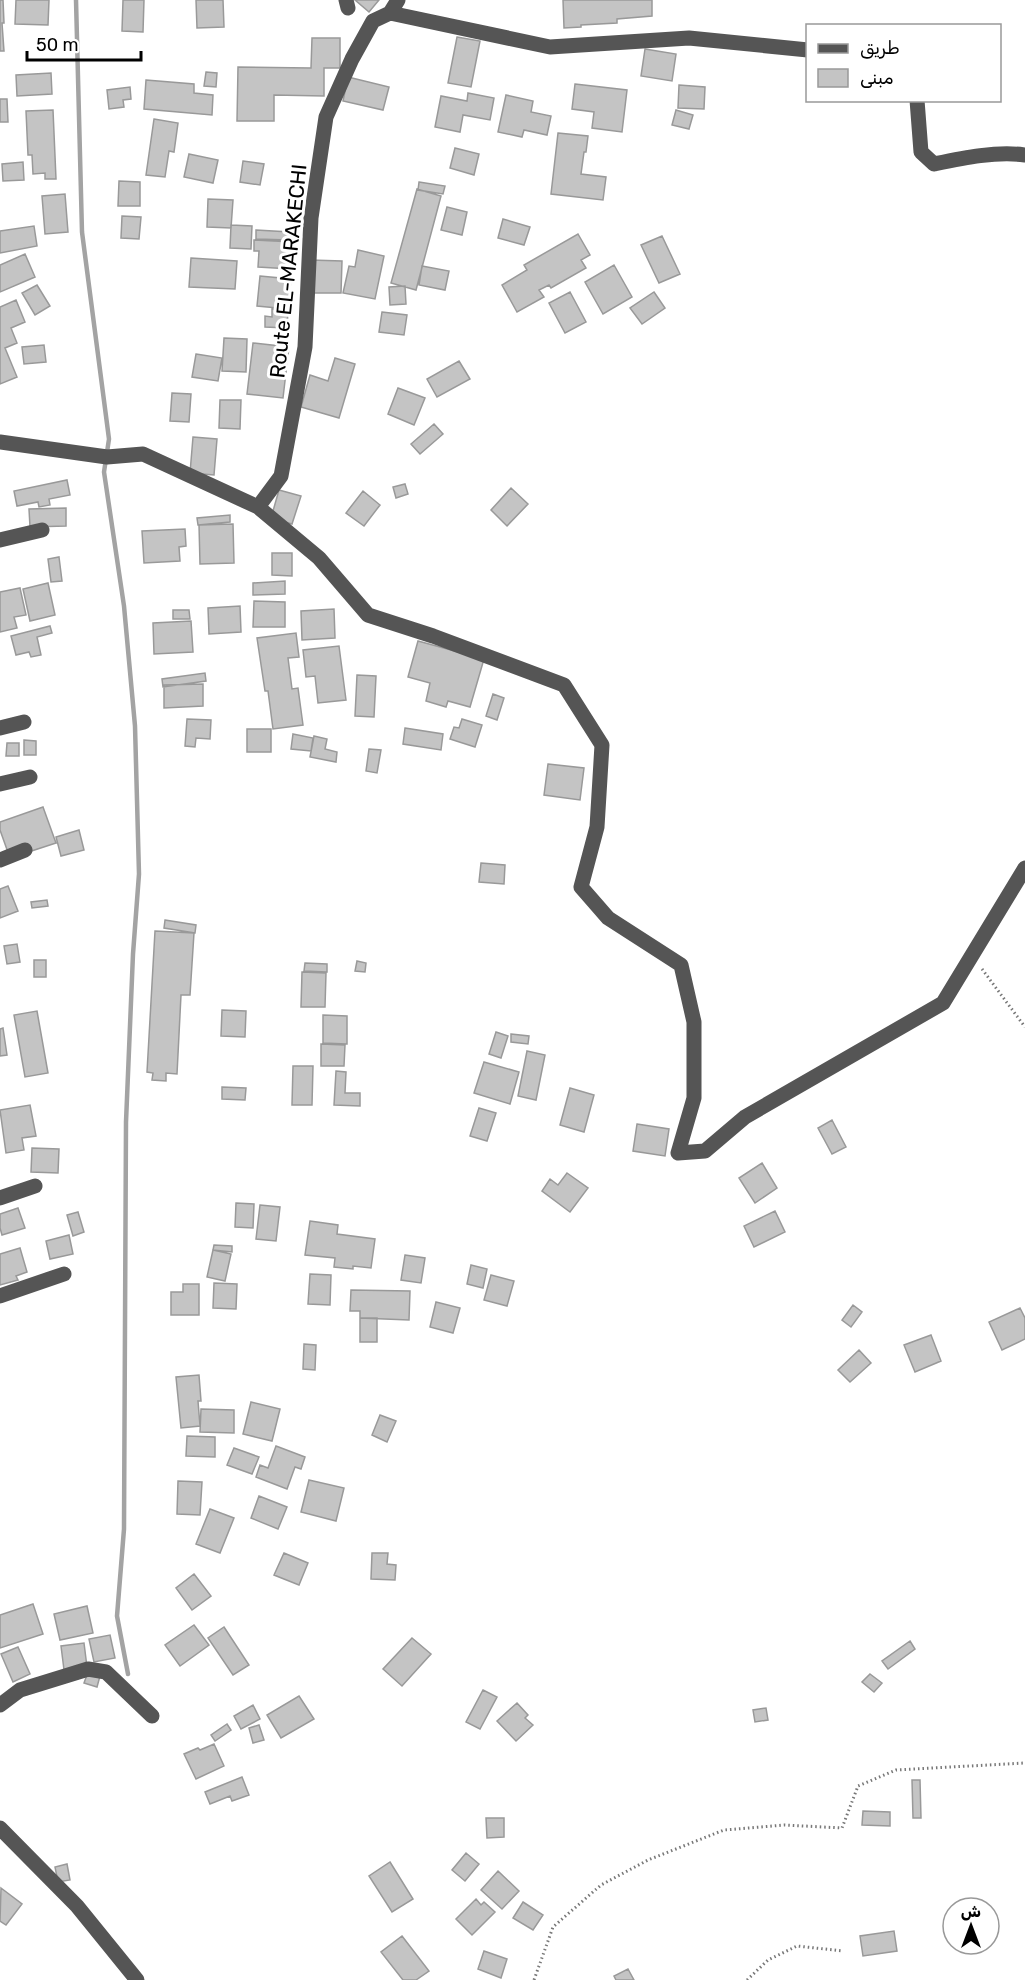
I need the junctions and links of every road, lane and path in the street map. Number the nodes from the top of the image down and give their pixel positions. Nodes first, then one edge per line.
1 (394, 6) edge
2 (806, 50) edge
3 (917, 102) edge
4 (1025, 154) edge
5 (0, 441) edge
6 (258, 507) junction
7 (42, 530) dead end
8 (0, 540) edge
9 (24, 722) dead end
10 (0, 728) edge
11 (30, 777) dead end
12 (0, 784) edge
13 (25, 850) dead end
14 (0, 860) edge
15 (1025, 868) edge
16 (972, 956) junction
17 (1025, 1027) edge
18 (35, 1186) dead end
19 (0, 1197) edge
20 (64, 1274) dead end
21 (0, 1296) edge
22 (0, 1705) edge
23 (152, 1716) dead end
24 (1025, 1763) edge
25 (0, 1828) edge
26 (843, 1951) dead end
27 (136, 1980) edge
28 (534, 1980) edge
29 (747, 1980) edge

1 - 2 street
1 - 6 street, Route EL-MARAKECHI
3 - 4 street
5 - 6 street
6 - 16 street
7 - 8 street
9 - 10 street
11 - 12 street
13 - 14 street
15 - 16 street
16 - 17 path
18 - 19 street
20 - 21 street
22 - 23 street
24 - 28 path
25 - 27 street
26 - 29 path

